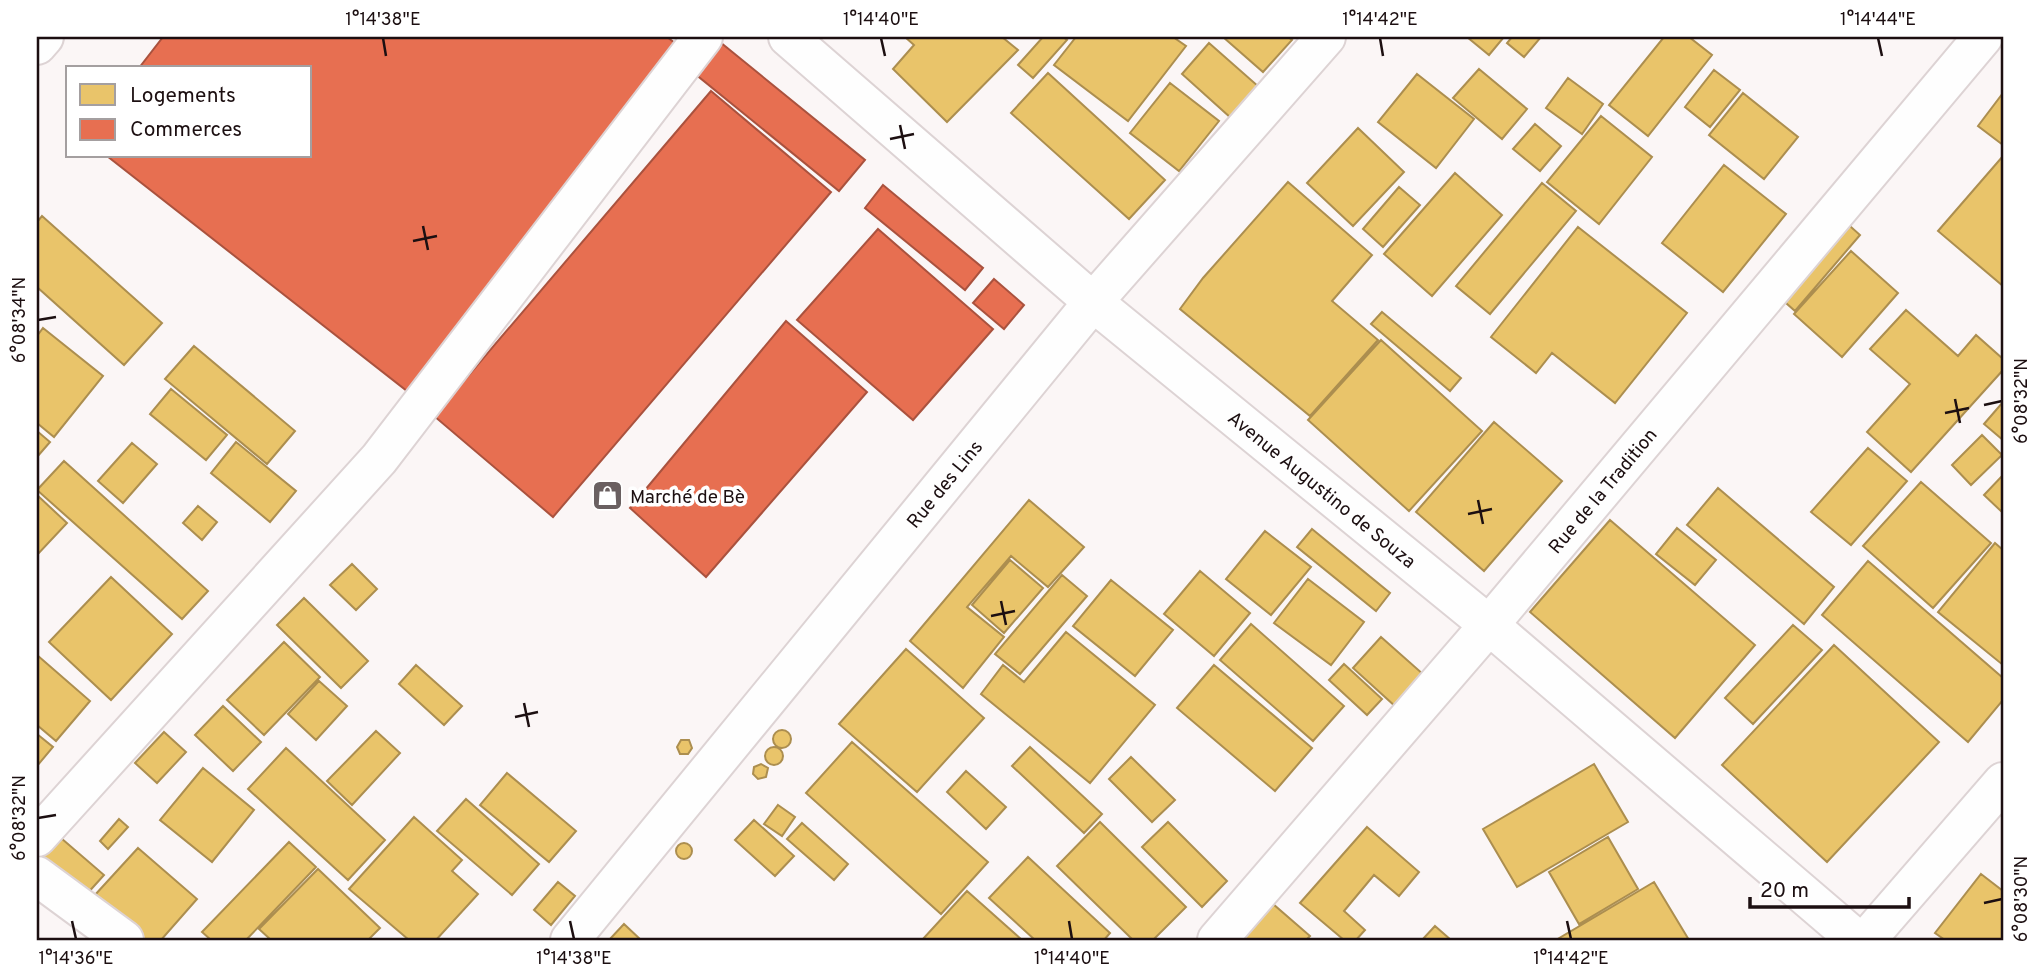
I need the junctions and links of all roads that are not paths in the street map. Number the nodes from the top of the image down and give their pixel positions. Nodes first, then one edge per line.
1 (44, 37) edge
2 (703, 37) edge
3 (788, 37) edge
4 (1326, 37) edge
5 (1983, 37) edge
6 (37, 45) edge
7 (1093, 302) junction
8 (1489, 625) junction
9 (2003, 782) edge
10 (37, 837) edge
11 (37, 876) edge
12 (124, 940) edge
13 (570, 940) edge
14 (1217, 940) edge
15 (1857, 940) edge
16 (1866, 940) edge

1 - 6 street
2 - 10 street
3 - 7 street, Avenue Augustino de Souza
4 - 7 street, Rue des Lins
5 - 8 street, Rue de la Tradition
7 - 8 street, Avenue Augustino de Souza
7 - 13 street, Rue des Lins
8 - 14 street, Rue de la Tradition
8 - 15 street, Avenue Augustino de Souza
9 - 16 street
11 - 12 street

